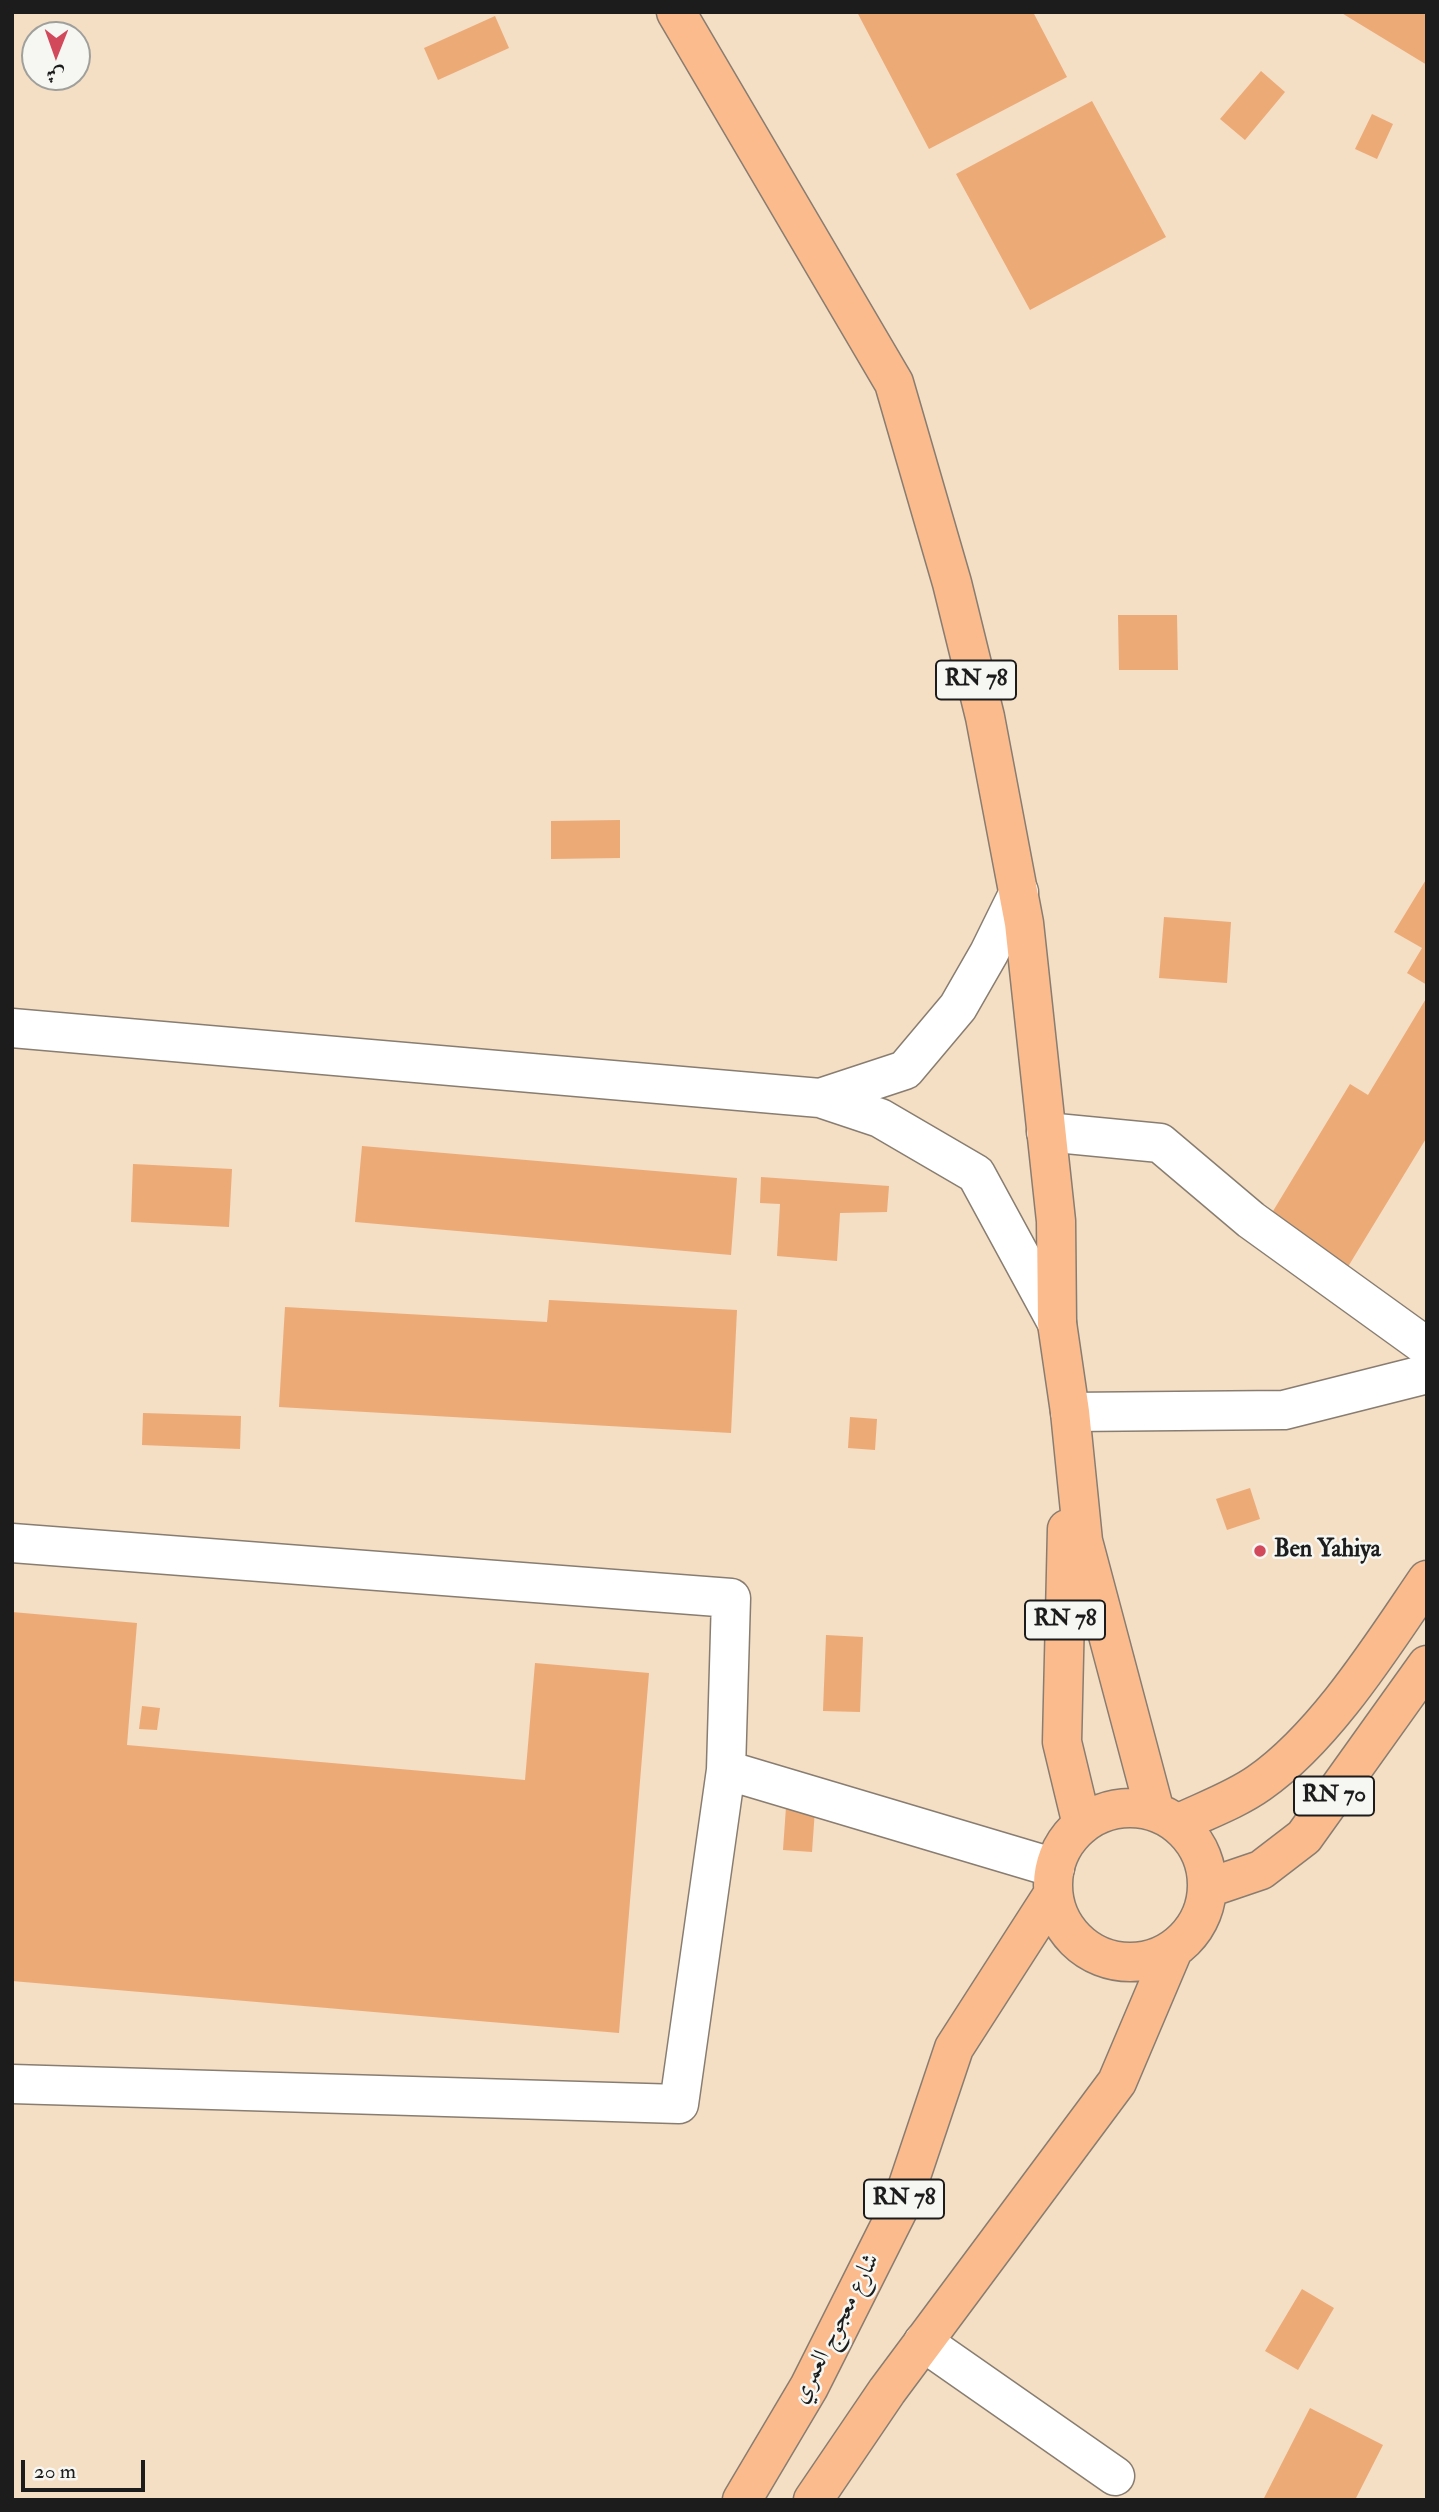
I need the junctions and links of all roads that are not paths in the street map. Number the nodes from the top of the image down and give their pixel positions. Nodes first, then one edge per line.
1 (676, 12) edge
2 (1019, 892) junction
3 (12, 1028) edge
4 (820, 1098) junction
5 (1046, 1132) junction
6 (1057, 1323) junction
7 (1427, 1347) edge
8 (1427, 1374) edge
9 (1070, 1412) junction
10 (12, 1543) edge
11 (1427, 1580) edge
12 (1427, 1664) edge
13 (726, 1770) junction
14 (1166, 1818) junction
15 (1082, 1825) junction
16 (1054, 1881) junction
17 (1208, 1888) junction
18 (1173, 1950) junction
19 (12, 2084) edge
20 (923, 2342) junction
21 (1115, 2476) dead end
22 (742, 2500) edge
23 (813, 2500) edge

1 - 2 main road, RN 78
2 - 4 street
2 - 5 main road, RN 78
3 - 4 street
4 - 6 street
5 - 6 main road, RN 78
5 - 7 street
6 - 9 main road, RN 78
8 - 9 street
9 - 14 main road, RN 78
9 - 15 main road, RN 78
10 - 13 street
11 - 14 main road
12 - 17 main road, RN 70
13 - 16 street
13 - 19 street
14 - 15 main road
14 - 17 main road
15 - 16 main road
16 - 18 main road
16 - 22 main road, شارع معجوج العمري / RN 78
17 - 18 main road
18 - 20 main road
20 - 21 street
20 - 23 main road

